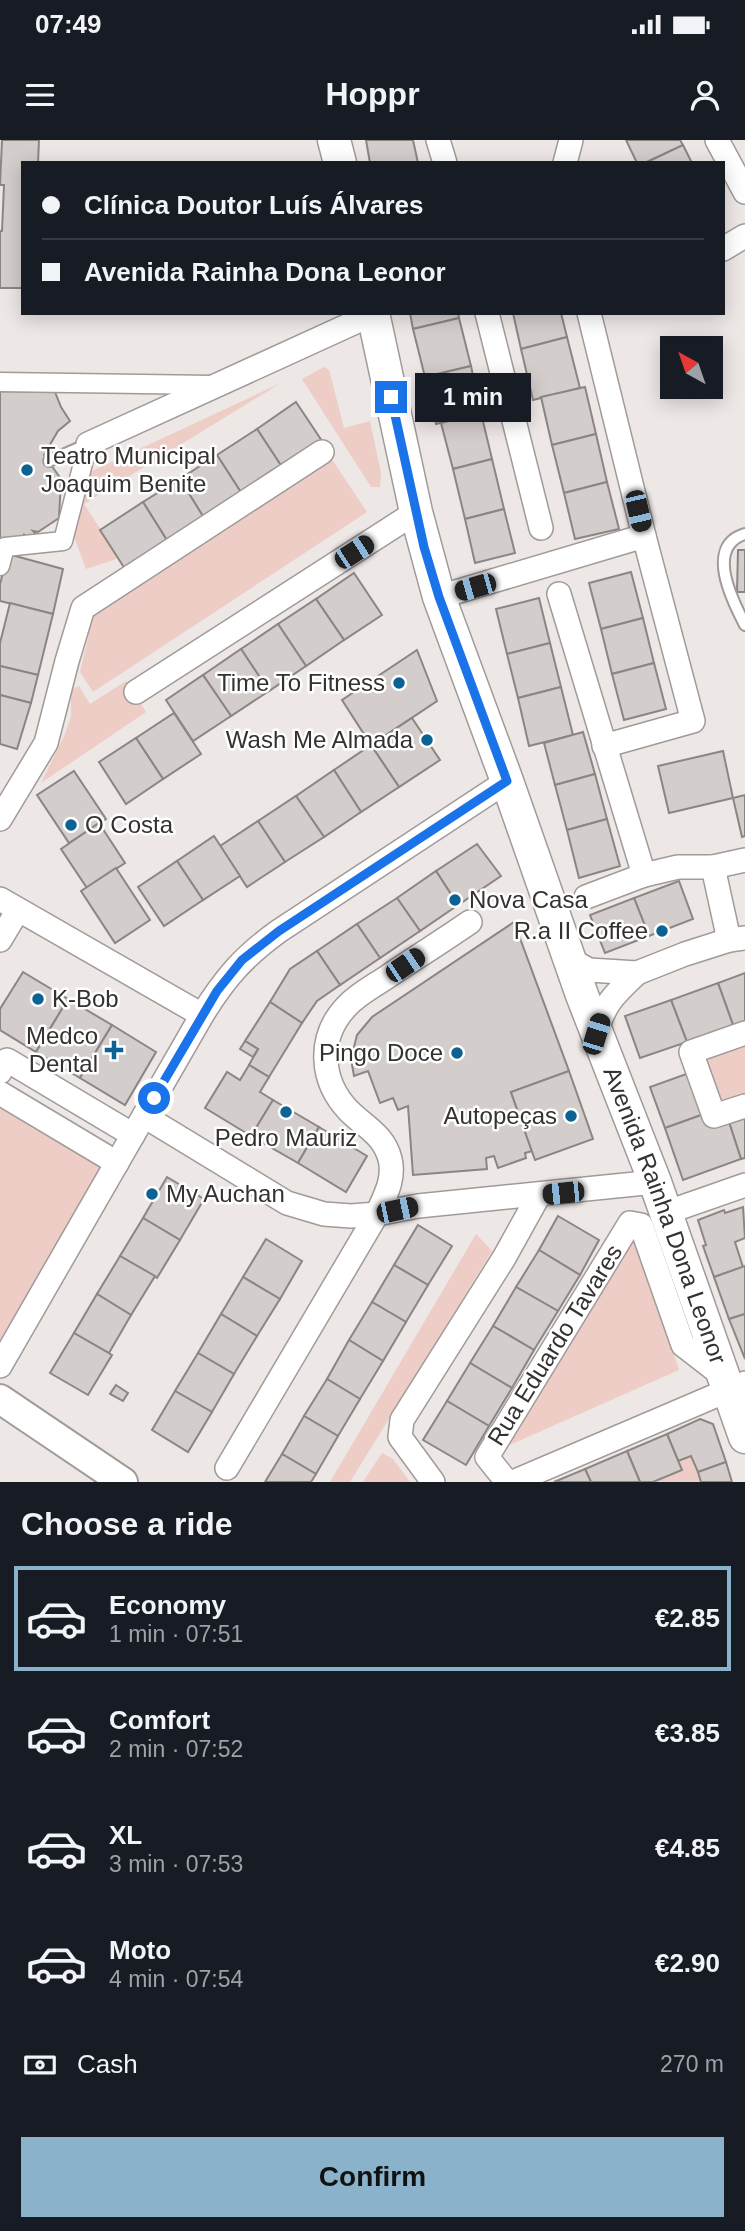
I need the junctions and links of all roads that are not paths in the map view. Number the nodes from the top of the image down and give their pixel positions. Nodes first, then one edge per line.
1 (334, 140) edge
2 (438, 140) edge
3 (571, 140) edge
4 (717, 140) edge
5 (339, 161) edge
6 (444, 161) edge
7 (566, 161) edge
8 (745, 192) edge
9 (745, 236) edge
10 (725, 248) edge
11 (369, 315) edge
12 (373, 315) edge
13 (488, 315) edge
14 (589, 315) edge
15 (0, 382) edge
16 (216, 385) junction
17 (88, 444) junction
18 (322, 452) dead end
19 (49, 461) dead end
20 (416, 512) junction
21 (541, 527) dead end
22 (741, 535) edge
23 (644, 536) junction
24 (0, 566) edge
25 (559, 594) dead end
26 (439, 597) junction
27 (741, 611) edge
28 (745, 625) edge
29 (136, 692) dead end
30 (604, 746) junction
31 (507, 781) junction
32 (0, 819) edge
33 (745, 860) edge
34 (713, 867) junction
35 (644, 875) junction
36 (586, 897) dead end
37 (9, 904) edge
38 (470, 922) dead end
39 (737, 939) edge
40 (0, 940) edge
41 (569, 959) junction
42 (637, 973) junction
43 (202, 1016) junction
44 (745, 1033) edge
45 (596, 1034) junction
46 (0, 1072) edge
47 (0, 1093) edge
48 (745, 1106) edge
49 (138, 1125) junction
50 (117, 1163) junction
51 (655, 1182) junction
52 (745, 1185) edge
53 (539, 1195) junction
54 (665, 1213) junction
55 (377, 1214) junction
56 (0, 1366) edge
57 (732, 1383) edge
58 (0, 1399) edge
59 (745, 1437) edge
60 (227, 1468) dead end
61 (123, 1482) edge
62 (433, 1482) edge
63 (507, 1482) edge
64 (513, 1482) edge

1 - 5 main road
2 - 6 street
3 - 7 street
4 - 8 street
9 - 10 street
11 - 16 street
12 - 20 main road, Avenida Rainha Dona Leonor
13 - 21 street
14 - 23 street
15 - 16 street
16 - 17 street
17 - 19 lane
17 - 24 street
18 - 32 street
20 - 26 main road, Avenida Rainha Dona Leonor
20 - 29 street
22 - 27 lane
23 - 26 street
23 - 30 street
25 - 30 street
26 - 31 main road, Avenida Rainha Dona Leonor
27 - 28 lane
30 - 35 street
31 - 41 main road, Avenida Rainha Dona Leonor
31 - 43 street
33 - 34 street
34 - 35 street
34 - 39 street
35 - 36 street
37 - 40 street
37 - 43 street
38 - 55 street
39 - 42 street
41 - 42 street
41 - 45 main road, Avenida Rainha Dona Leonor
42 - 45 street
43 - 49 street
44 - 48 street
45 - 51 main road, Avenida Rainha Dona Leonor
46 - 49 street
47 - 50 street
49 - 50 street
49 - 55 street
50 - 56 street
51 - 53 street
51 - 54 main road, Avenida Rainha Dona Leonor
52 - 54 street
53 - 55 street
53 - 62 street
54 - 57 main road, Avenida Rainha Dona Leonor
55 - 60 street
57 - 59 main road, Avenida Rainha Dona Leonor
57 - 63 street, Rua Eduardo Tavares
57 - 64 street, Rua Eduardo Tavares
58 - 61 street

